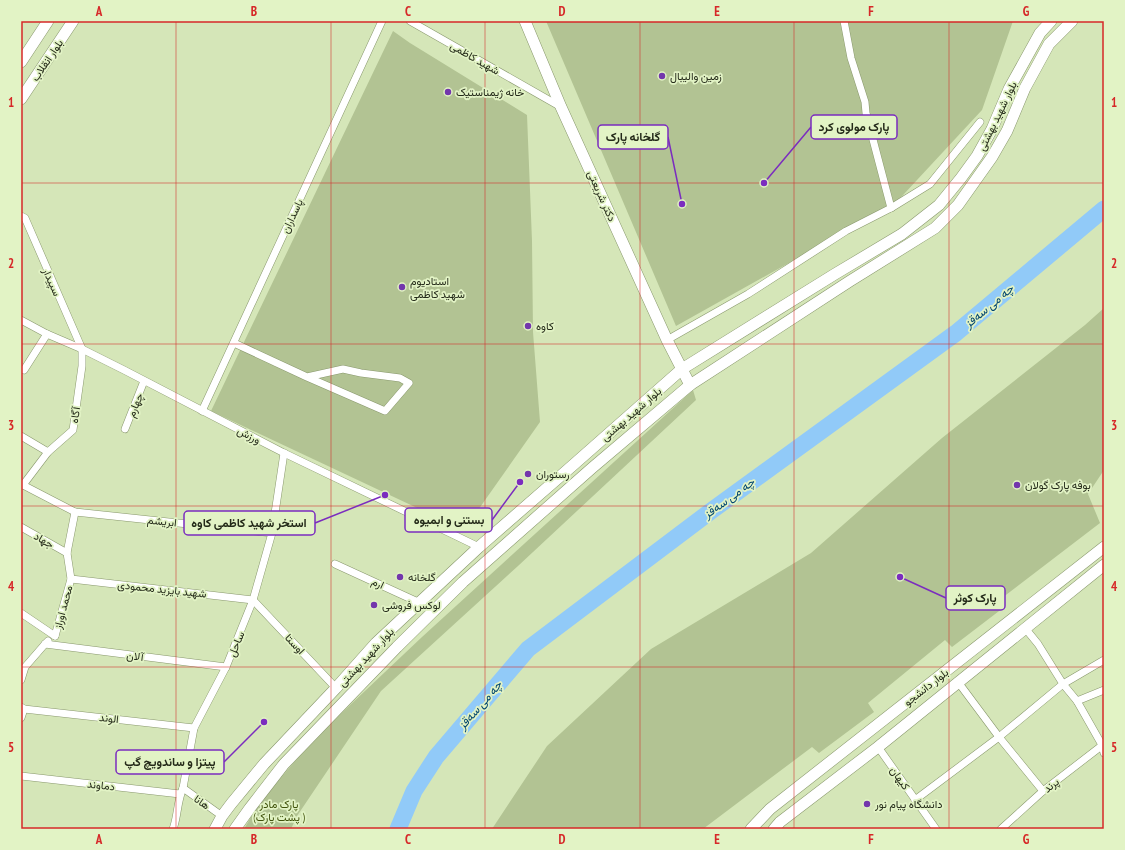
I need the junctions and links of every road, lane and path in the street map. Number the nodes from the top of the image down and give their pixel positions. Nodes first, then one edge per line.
1 (48, 21) edge
2 (72, 21) edge
3 (382, 21) edge
4 (410, 21) edge
5 (525, 21) edge
6 (844, 21) edge
7 (1051, 21) edge
8 (1072, 21) edge
9 (21, 62) edge
10 (21, 99) edge
11 (561, 107) junction
12 (980, 122) dead end
13 (892, 208) junction
14 (21, 216) edge
15 (21, 320) edge
16 (47, 334) junction
17 (668, 340) junction
18 (234, 343) junction
19 (82, 349) junction
20 (682, 369) junction
21 (24, 370) dead end
22 (307, 377) junction
23 (144, 381) junction
24 (690, 385) junction
25 (202, 411) junction
26 (125, 430) dead end
27 (21, 436) edge
28 (48, 452) junction
29 (284, 453) junction
30 (22, 484) edge
31 (75, 512) junction
32 (21, 527) edge
33 (272, 533) junction
34 (479, 547) junction
35 (1104, 548) edge
36 (67, 554) junction
37 (336, 564) dead end
38 (1104, 566) edge
39 (71, 579) junction
40 (253, 600) junction
41 (420, 603) junction
42 (21, 613) edge
43 (1025, 628) junction
44 (55, 636) junction
45 (45, 644) junction
46 (1104, 660) edge
47 (23, 666) edge
48 (226, 667) junction
49 (21, 680) edge
50 (958, 682) junction
51 (1063, 684) junction
52 (336, 688) junction
53 (1104, 690) edge
54 (1077, 701) junction
55 (22, 708) edge
56 (21, 718) edge
57 (194, 728) junction
58 (998, 736) junction
59 (1103, 745) edge
60 (878, 747) junction
61 (1104, 753) edge
62 (21, 776) edge
63 (182, 791) junction
64 (1043, 791) junction
65 (915, 800) junction
66 (222, 816) junction
67 (173, 829) edge
68 (215, 829) edge
69 (235, 829) edge
70 (751, 829) edge
71 (774, 829) edge
72 (936, 829) edge
73 (1001, 829) edge

1 - 9 main road, بلوار انقلاب
2 - 10 main road, بلوار انقلاب
3 - 18 street, پاسداران
4 - 11 street, شهید کاظمی
5 - 11 main road, دکتر شریعتی
6 - 13 street
7 - 20 main road, بلوار شهید بهشتی
8 - 24 main road, بلوار شهید بهشتی
11 - 17 main road, دکتر شریعتی
12 - 13 street
13 - 17 street
14 - 19 street, سپیدار
15 - 16 street, ورزش
16 - 19 street, ورزش
16 - 21 street
17 - 20 main road, دکتر شریعتی
18 - 22 street
18 - 25 street, پاسداران
19 - 23 street, ورزش
19 - 28 street, آگاه
20 - 24 main road, دکتر شریعتی
20 - 34 main road, بلوار شهید بهشتی
22 - 22 street
23 - 25 street, ورزش
23 - 26 street, چهارم
24 - 69 main road, بلوار شهید بهشتی
25 - 29 street, ورزش
27 - 28 street
28 - 30 street, آگاه
29 - 33 street, ساحل
29 - 34 street, ورزش
30 - 31 street
31 - 33 street, ابریشم
31 - 36 street, محمد اوراز
32 - 36 street, جهاد
33 - 40 street, ساحل
34 - 41 main road, بلوار شهید بهشتی
35 - 70 main road, بلوار دانشجو
36 - 39 street, محمد اوراز
37 - 41 street, ارم
38 - 43 main road, بلوار دانشجو
39 - 40 street, شهید بایزید محمودی
39 - 44 street, محمد اوراز
40 - 48 street, ساحل
40 - 52 street, اوستا
41 - 52 main road, بلوار شهید بهشتی
42 - 44 street
43 - 50 main road, بلوار دانشجو
43 - 51 street
44 - 45 street
45 - 47 street
45 - 48 street, آلان
46 - 51 street
47 - 49 street
48 - 57 street, ساحل
50 - 58 street
50 - 60 main road, بلوار دانشجو
51 - 54 street
51 - 58 street
52 - 66 main road, بلوار شهید بهشتی
53 - 54 street
54 - 59 street
55 - 56 street
55 - 57 street, الوند
57 - 63 street, ساحل
58 - 64 street
58 - 65 street
59 - 61 street
59 - 64 street, پرند
60 - 65 street, کیهان
60 - 71 main road, بلوار دانشجو
62 - 63 street, دماوند
63 - 66 street, هانا
63 - 67 street, ساحل
64 - 73 street, پرند
65 - 72 street, کیهان
66 - 68 main road, بلوار شهید بهشتی

